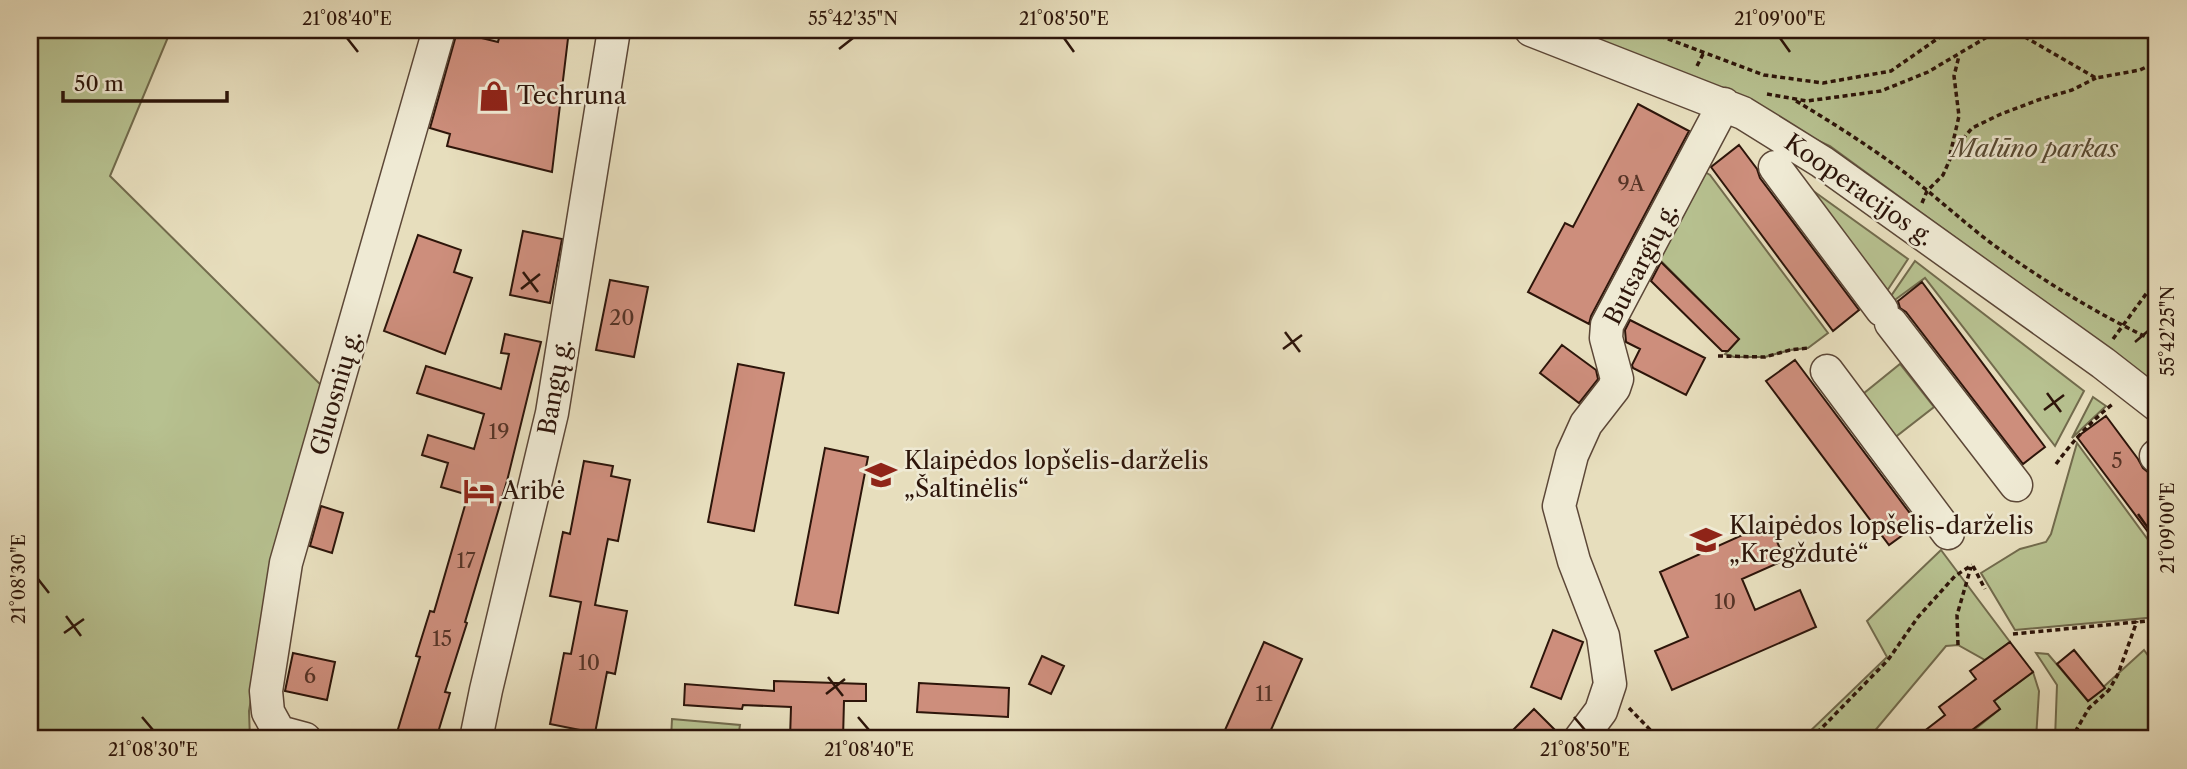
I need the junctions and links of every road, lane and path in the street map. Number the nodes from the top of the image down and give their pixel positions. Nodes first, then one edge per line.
1 (439, 30) edge
2 (614, 30) edge
3 (1531, 30) edge
4 (1644, 30) edge
5 (1950, 30) edge
6 (1960, 54) junction
7 (2157, 62) edge
8 (2096, 78) junction
9 (1758, 92) dead end
10 (1794, 100) junction
11 (1724, 104) junction
12 (1774, 167) dead end
13 (1944, 173) junction
14 (1927, 191) junction
15 (2157, 279) edge
16 (2123, 326) junction
17 (2157, 342) edge
18 (1718, 356) dead end
19 (1818, 359) joint
20 (2115, 403) dead end
21 (2157, 405) edge
22 (2056, 464) dead end
23 (2016, 485) dead end
24 (1948, 533) dead end
25 (1972, 565) junction
26 (1985, 589) dead end
27 (2157, 620) edge
28 (2137, 621) junction
29 (2013, 634) dead end
30 (1958, 645) dead end
31 (1610, 684) junction
32 (305, 739) edge
33 (476, 739) edge
34 (1580, 739) edge
35 (1659, 739) edge
36 (1811, 739) edge
37 (2071, 739) edge

1 - 32 street, Gluosnių g.
2 - 33 street, Bangų g.
3 - 11 street, Kooperacijos g.
4 - 5 path
6 - 8 path
6 - 10 path
6 - 13 path
7 - 8 path
8 - 13 path
9 - 10 path
10 - 14 path
11 - 21 street, Kooperacijos g.
11 - 31 street, Butsargių g.
12 - 23 street
13 - 14 path
14 - 16 path
15 - 16 path
16 - 17 path
18 - 19 path
19 - 24 street
20 - 22 path
25 - 26 path
25 - 30 path
25 - 36 path
27 - 28 path
28 - 29 path
28 - 37 path
31 - 34 street
31 - 35 path

